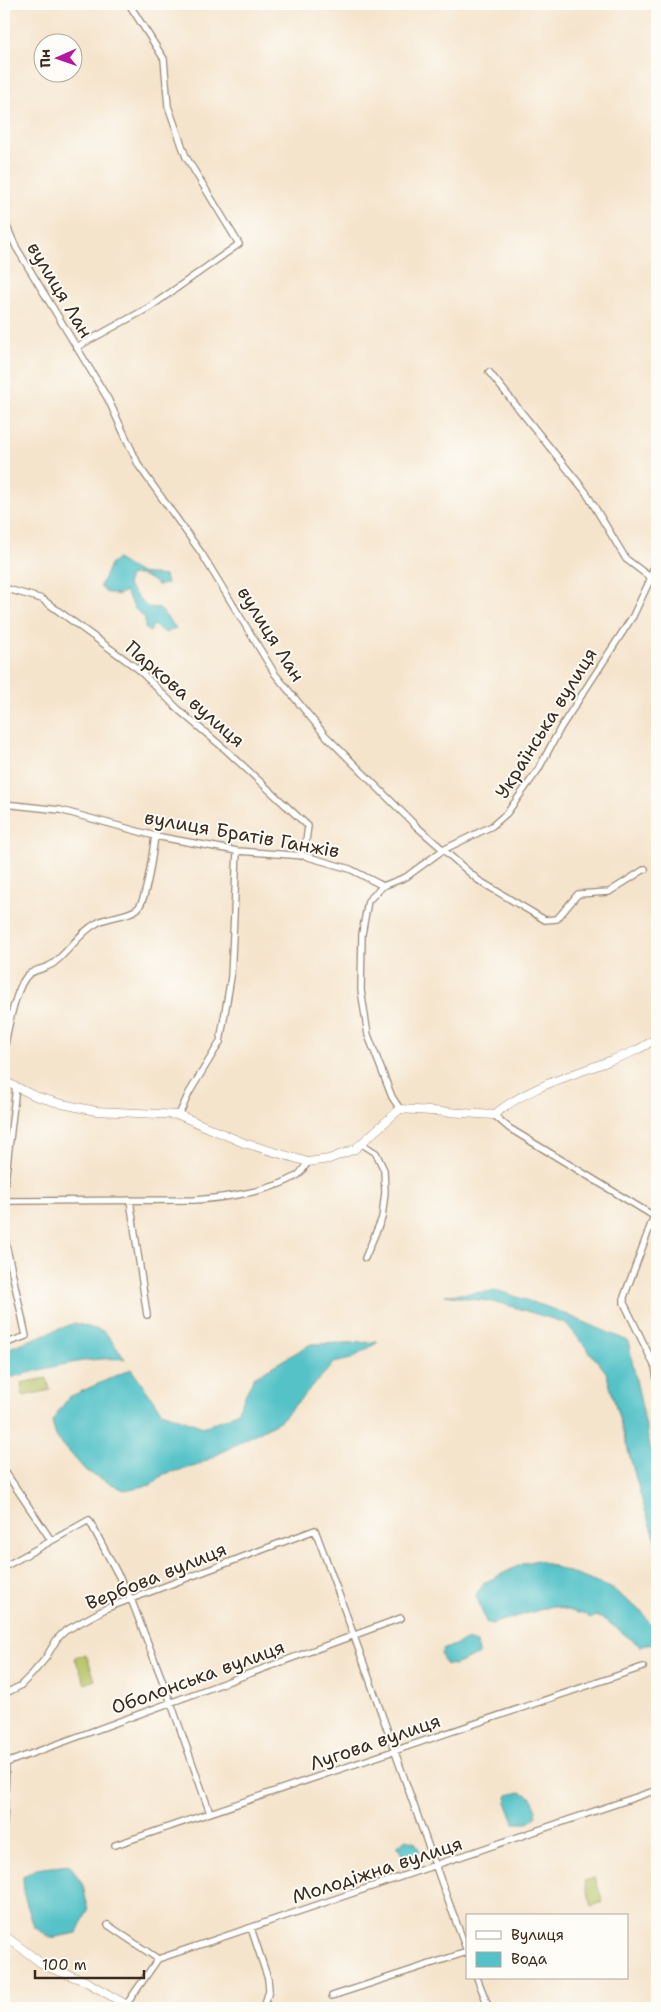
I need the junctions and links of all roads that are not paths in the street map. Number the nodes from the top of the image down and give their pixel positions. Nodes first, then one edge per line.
1 (129, 4) edge
2 (4, 220) edge
3 (77, 347) junction
4 (489, 372) dead end
5 (657, 548) edge
6 (650, 578) junction
7 (4, 588) edge
8 (4, 804) edge
9 (154, 836) junction
10 (443, 850) junction
11 (237, 851) junction
12 (300, 856) junction
13 (645, 869) dead end
14 (383, 886) junction
15 (657, 1038) edge
16 (4, 1050) edge
17 (4, 1081) edge
18 (16, 1087) junction
19 (400, 1109) junction
20 (179, 1115) junction
21 (494, 1115) junction
22 (362, 1144) junction
23 (308, 1162) junction
24 (4, 1191) edge
25 (130, 1200) junction
26 (4, 1201) edge
27 (656, 1217) edge
28 (4, 1235) edge
29 (365, 1258) dead end
30 (146, 1315) dead end
31 (4, 1344) edge
32 (657, 1380) edge
33 (4, 1470) edge
34 (51, 1540) junction
35 (4, 1567) edge
36 (131, 1599) junction
37 (401, 1618) dead end
38 (355, 1635) junction
39 (643, 1667) dead end
40 (4, 1694) edge
41 (171, 1703) junction
42 (393, 1751) junction
43 (5, 1761) edge
44 (657, 1790) edge
45 (210, 1813) junction
46 (4, 1822) edge
47 (115, 1845) dead end
48 (435, 1867) junction
49 (108, 1924) dead end
50 (251, 1928) junction
51 (4, 1936) edge
52 (466, 1948) edge
53 (466, 1951) edge
54 (158, 1960) junction
55 (479, 1980) edge
56 (332, 1996) dead end
57 (129, 2007) edge
58 (264, 2008) edge
59 (489, 2008) edge

1 - 3 street
2 - 3 street, вулиця Лан
3 - 10 street, вулиця Лан
4 - 6 street
5 - 6 street, Українська вулиця
6 - 10 street, Українська вулиця
7 - 12 street, Паркова вулиця
8 - 9 street, вулиця Братів Ганжів
9 - 11 street, вулиця Братів Ганжів
9 - 16 street
10 - 13 street, вулиця Лан
10 - 14 street, Українська вулиця
11 - 12 street, вулиця Братів Ганжів
11 - 20 street
12 - 14 street, вулиця Братів Ганжів
14 - 19 street, Українська вулиця
15 - 21 street
17 - 18 street
18 - 20 street
18 - 24 street
19 - 21 street
19 - 22 street
20 - 23 street
21 - 27 street
22 - 23 street
22 - 29 street
23 - 25 street
25 - 26 street
25 - 30 street
27 - 32 street
28 - 31 street
33 - 34 street
34 - 35 street
34 - 36 street
36 - 38 street, Вербова вулиця
36 - 40 street, Вербова вулиця
36 - 41 street
37 - 38 street, Оболонська вулиця
38 - 41 street, Оболонська вулиця
38 - 42 street
39 - 42 street, Лугова вулиця
41 - 43 street, Оболонська вулиця
41 - 45 street
42 - 45 street, Лугова вулиця
42 - 48 street
43 - 46 street
44 - 48 street, Молодіжна вулиця
45 - 47 street, Лугова вулиця
48 - 50 street, Молодіжна вулиця
48 - 52 street
49 - 54 street
50 - 54 street, Молодіжна вулиця
50 - 58 street
51 - 57 street
53 - 56 street
54 - 57 street
55 - 59 street

